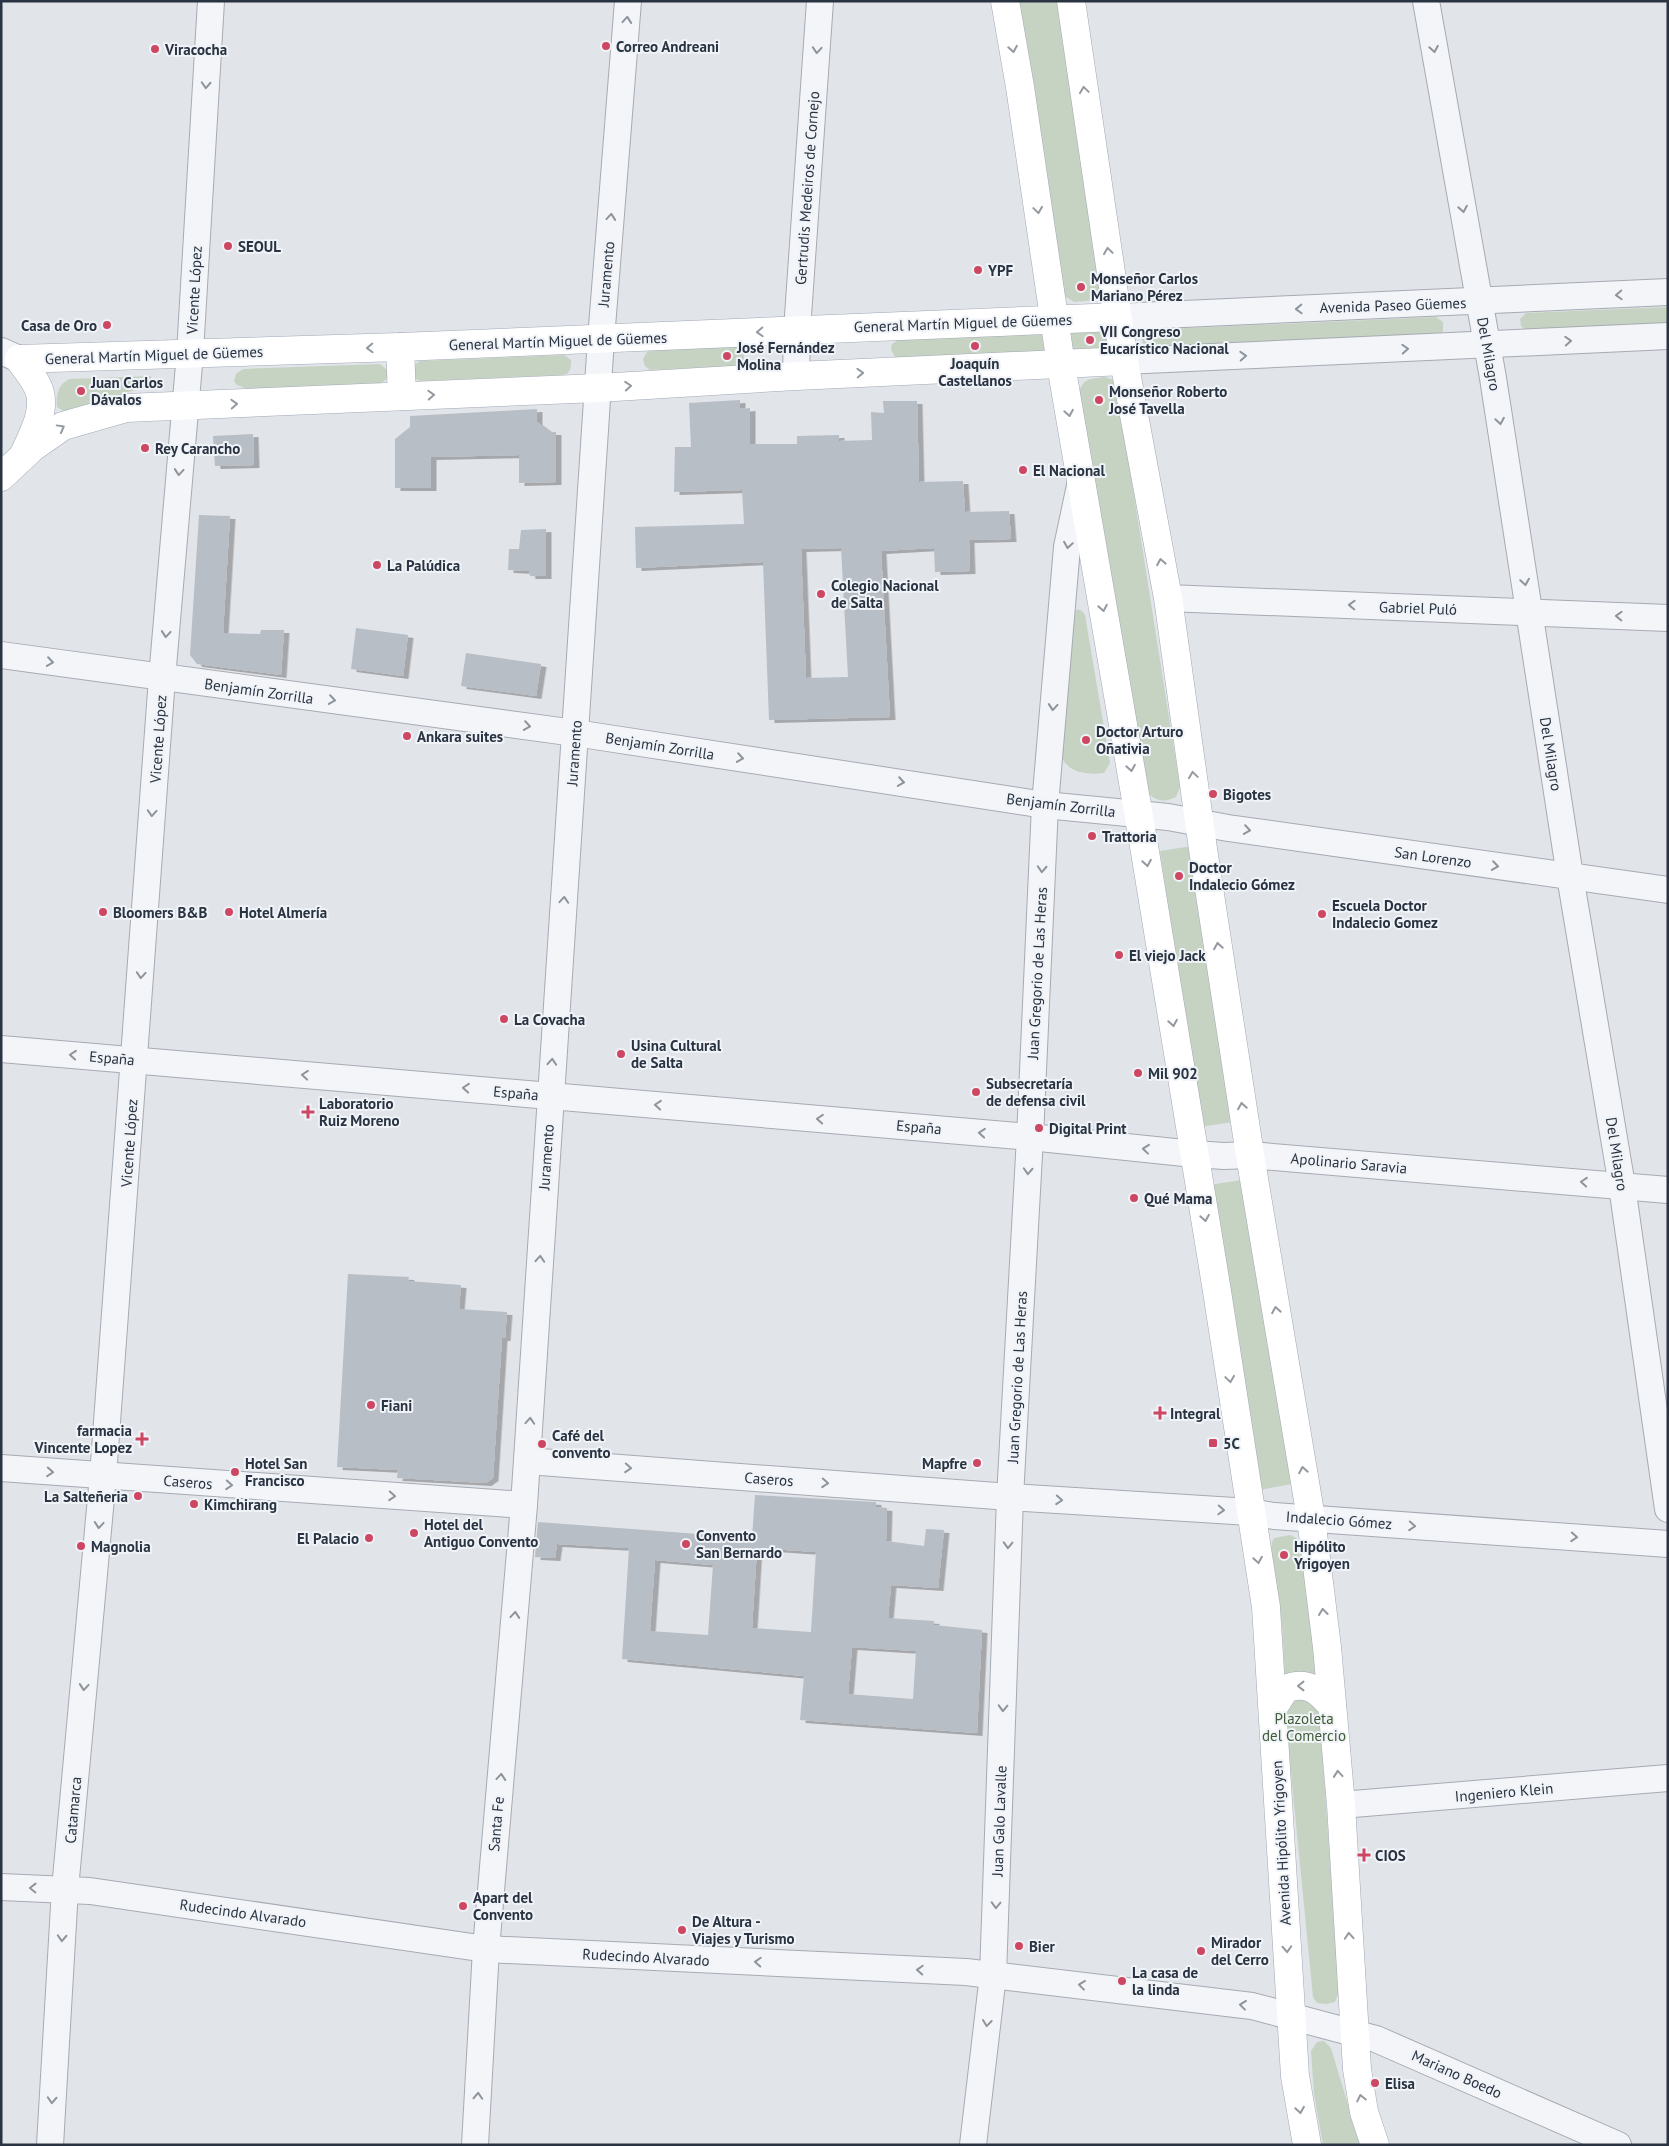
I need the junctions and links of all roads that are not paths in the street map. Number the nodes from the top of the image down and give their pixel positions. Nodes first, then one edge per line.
1 (211, 1) edge
2 (628, 1) edge
3 (820, 1) edge
4 (1005, 1) edge
5 (1072, 1) edge
6 (1426, 1) edge
7 (1668, 292) edge
8 (1480, 302) junction
9 (1117, 317) junction
10 (1054, 319) junction
11 (796, 330) junction
12 (1668, 336) edge
13 (601, 339) junction
14 (1488, 345) junction
15 (400, 347) junction
16 (190, 353) junction
17 (10, 355) edge
18 (1124, 361) junction
19 (1061, 365) junction
20 (796, 376) junction
21 (598, 388) junction
22 (402, 396) junction
23 (185, 406) junction
24 (23, 458) junction
25 (1, 477) edge
26 (1081, 480) junction
27 (1168, 598) junction
28 (1530, 612) junction
29 (1668, 618) edge
30 (1, 655) edge
31 (162, 678) junction
32 (576, 733) junction
33 (1045, 804) junction
34 (1139, 815) junction
35 (1199, 823) junction
36 (1570, 876) junction
37 (1668, 890) edge
38 (1, 1049) edge
39 (135, 1060) junction
40 (550, 1096) junction
41 (1030, 1137) junction
42 (1194, 1154) junction
43 (1250, 1154) junction
44 (1622, 1186) junction
45 (1668, 1190) edge
46 (528, 1461) junction
47 (1, 1468) edge
48 (103, 1476) junction
49 (1010, 1497) junction
50 (524, 1504) junction
51 (1668, 1509) edge
52 (1250, 1512) junction
53 (1311, 1518) junction
54 (1668, 1544) edge
55 (1332, 1706) junction
56 (1273, 1708) junction
57 (1668, 1778) edge
58 (1341, 1806) junction
59 (1, 1887) edge
60 (65, 1889) junction
61 (486, 1949) junction
62 (993, 1975) junction
63 (1291, 2016) junction
64 (1355, 2034) junction
65 (50, 2145) edge
66 (475, 2145) edge
67 (973, 2145) edge
68 (1307, 2145) edge
69 (1375, 2145) edge
70 (1618, 2145) edge

1 -> 16 street, Vicente López
13 -> 2 street, Juramento
3 -> 11 street, Gertrudis Medeiros de Cornejo
4 -> 10 main road, Avenida Hipólito Yrigoyen
9 -> 5 main road
6 -> 8 street, Del Milagro
7 -> 8 street, Avenida Paseo Güemes
8 -> 9 street, Avenida Paseo Güemes
8 - 14 street, Del Milagro
9 - 10 main road, General Martín Miguel de Güemes
9 - 18 main road
10 - 11 main road, General Martín Miguel de Güemes
10 - 19 main road, Avenida Hipólito Yrigoyen
11 -> 13 main road, General Martín Miguel de Güemes
11 - 20 street, Gertrudis Medeiros de Cornejo
14 -> 12 street
13 - 15 main road, General Martín Miguel de Güemes
13 - 21 street, Juramento
18 -> 14 street
14 -> 28 street, Del Milagro
15 -> 16 main road, General Martín Miguel de Güemes
15 - 22 main road
16 - 17 main road, General Martín Miguel de Güemes
16 - 23 street, Vicente López
17 - 24 main road
18 - 19 main road
27 -> 18 main road
20 -> 19 main road
19 -> 26 main road, Avenida Hipólito Yrigoyen
21 -> 20 main road
22 -> 21 main road
21 - 32 street, Juramento
23 -> 22 main road
24 -> 23 main road
23 -> 31 street, Vicente López
24 - 25 main road
26 -> 33 street, Juan Gregorio de Las Heras
26 -> 34 main road, Avenida Hipólito Yrigoyen
28 -> 27 street, Gabriel Puló
35 -> 27 main road
29 -> 28 street, Gabriel Puló
28 - 36 street, Del Milagro
30 -> 31 street, Benjamín Zorrilla
31 -> 32 street, Benjamín Zorrilla
31 -> 39 street, Vicente López
32 -> 33 street, Benjamín Zorrilla
40 -> 32 street, Juramento
33 - 34 street, Benjamín Zorrilla
33 -> 41 street, Juan Gregorio de Las Heras
34 - 35 street, Benjamín Zorrilla
34 -> 42 main road, Avenida Hipólito Yrigoyen
35 -> 36 street, San Lorenzo
43 -> 35 main road
36 - 37 street, San Lorenzo
36 - 44 street, Del Milagro
39 -> 38 street, España
40 -> 39 street, España
39 - 48 street, Vicente López
41 -> 40 street, España
46 -> 40 street, Juramento
42 -> 41 street, Apolinario Saravia
41 -> 49 street, Juan Gregorio de Las Heras
42 - 43 street, Apolinario Saravia
42 -> 52 main road, Avenida Hipólito Yrigoyen
44 -> 43 street, Apolinario Saravia
53 -> 43 main road
44 - 45 street, Apolinario Saravia
44 - 51 street, Del Milagro
46 -> 49 street, Caseros
46 - 50 street, Juramento
47 -> 48 street, Caseros
48 -> 50 street, Caseros
48 -> 60 street, Catamarca
49 -> 52 street, Indalecio Gómez
49 -> 62 street, Juan Galo Lavalle
61 -> 50 street, Santa Fe
52 - 53 street, Indalecio Gómez
52 -> 56 main road, Avenida Hipólito Yrigoyen
53 -> 54 street, Indalecio Gómez
55 -> 53 main road
55 -> 56 main road
58 -> 55 main road
56 -> 63 main road, Avenida Hipólito Yrigoyen
57 - 58 street, Ingeniero Klein
64 -> 58 main road
60 -> 59 street, Rudecindo Alvarado
60 - 61 street, Rudecindo Alvarado
60 -> 65 street, Catamarca
62 -> 61 street, Rudecindo Alvarado
66 -> 61 street, Santa Fe
63 -> 62 street, Rudecindo Alvarado
62 -> 67 street, Juan Galo Lavalle
63 - 64 street, Mariano Boedo
63 -> 68 main road, Avenida Hipólito Yrigoyen
69 -> 64 main road
64 - 70 street, Mariano Boedo

